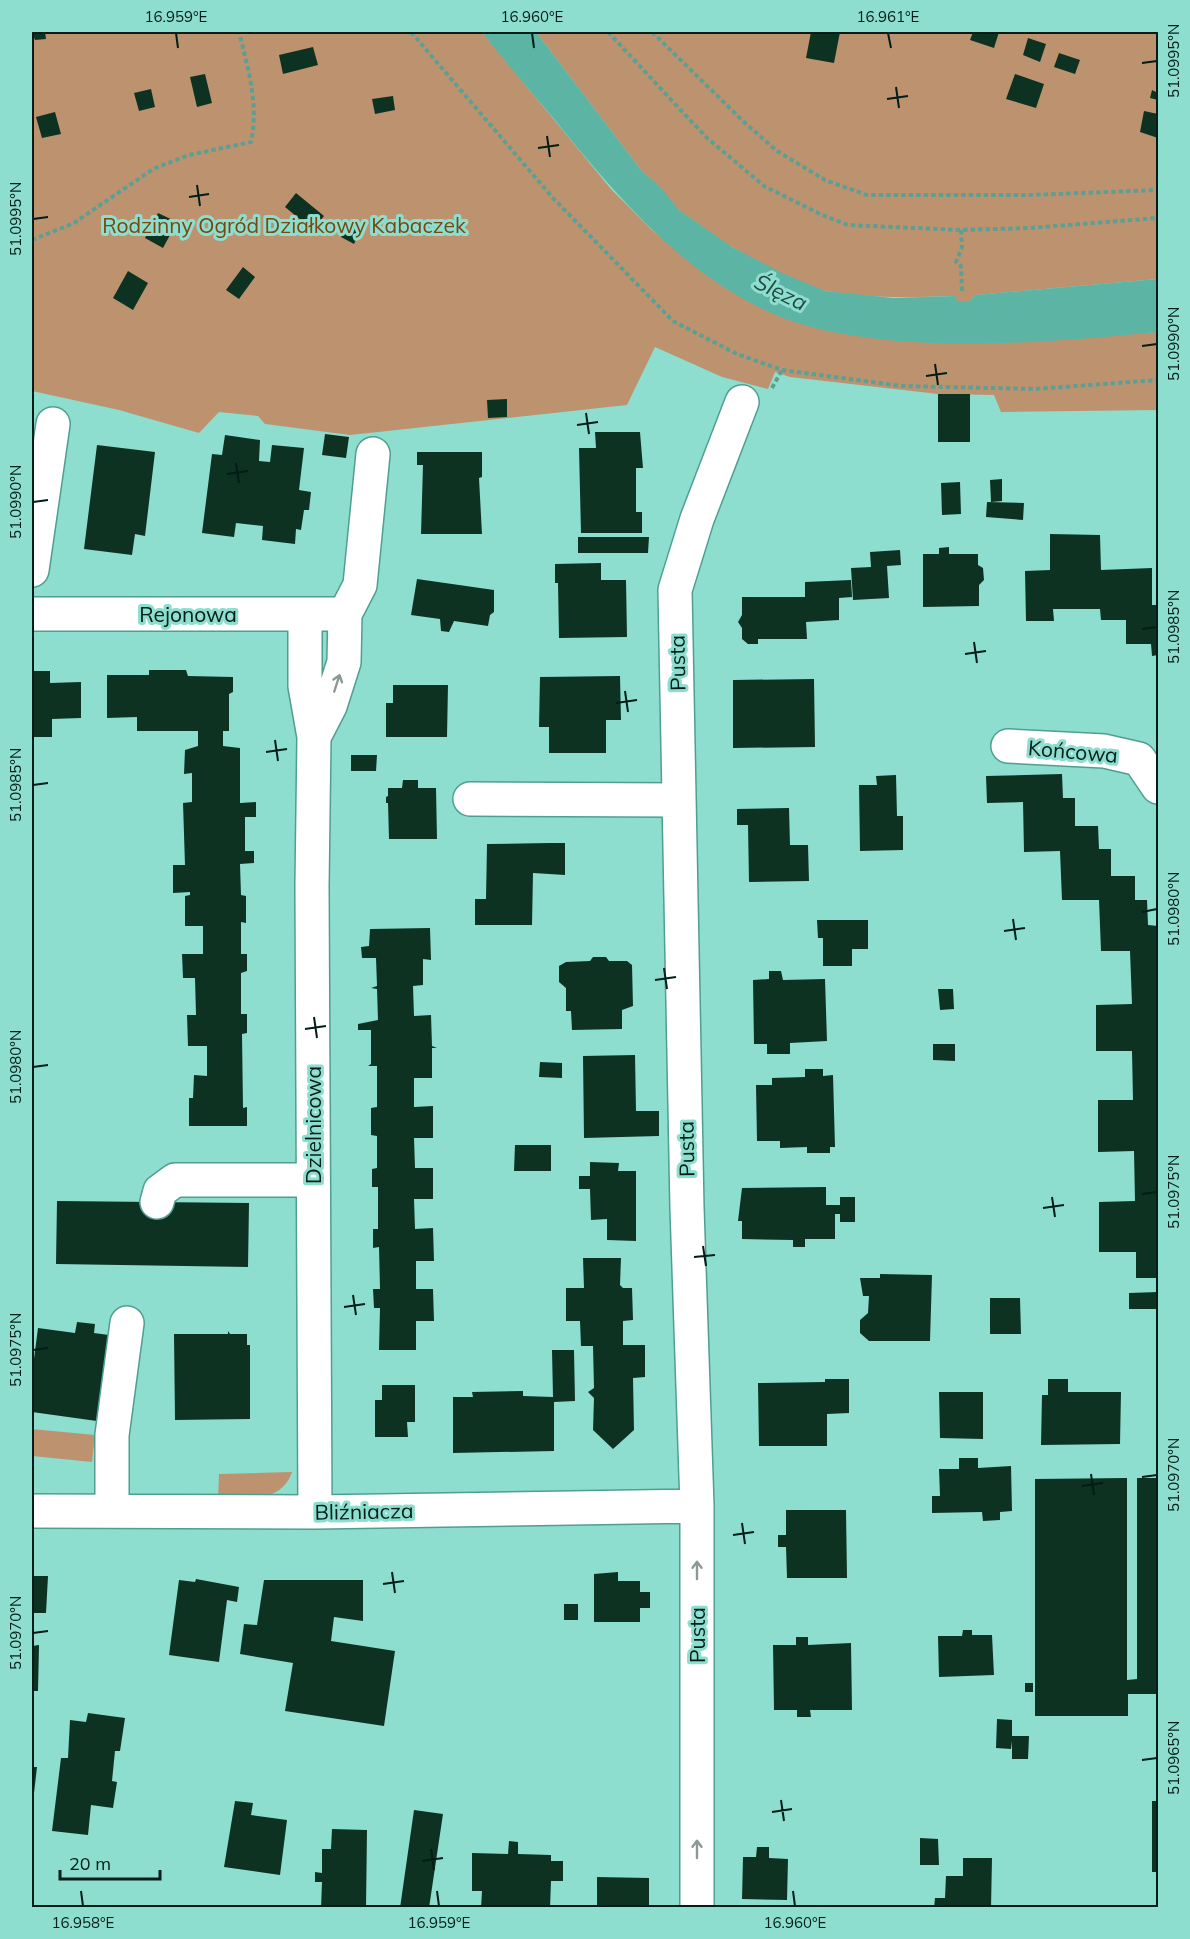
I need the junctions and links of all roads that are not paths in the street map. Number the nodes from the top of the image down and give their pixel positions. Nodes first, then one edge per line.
1 (742, 402) dead end
2 (53, 424) dead end
3 (373, 454) dead end
4 (32, 570) edge
5 (32, 614) edge
6 (305, 614) junction
7 (345, 614) junction
8 (314, 737) junction
9 (1008, 746) dead end
10 (1158, 787) edge
11 (470, 799) dead end
12 (679, 800) junction
13 (313, 1180) junction
14 (157, 1202) dead end
15 (127, 1323) dead end
16 (697, 1506) junction
17 (32, 1511) edge
18 (112, 1511) junction
19 (315, 1512) junction
20 (697, 1908) edge

1 - 12 street, Pusta
2 - 4 street
3 - 7 street
5 - 6 street, Rejonowa
6 - 7 street, Rejonowa
6 - 8 street, Dzielnicowa
8 -> 7 street, Dzielnicowa
8 - 13 street, Dzielnicowa
9 - 10 street, Końcowa
11 - 12 street
12 - 16 street, Pusta
13 - 14 street
13 - 19 street, Dzielnicowa
15 - 18 street
16 - 19 street, Bliźniacza
20 -> 16 street, Pusta
17 - 18 street, Bliźniacza
18 - 19 street, Bliźniacza

